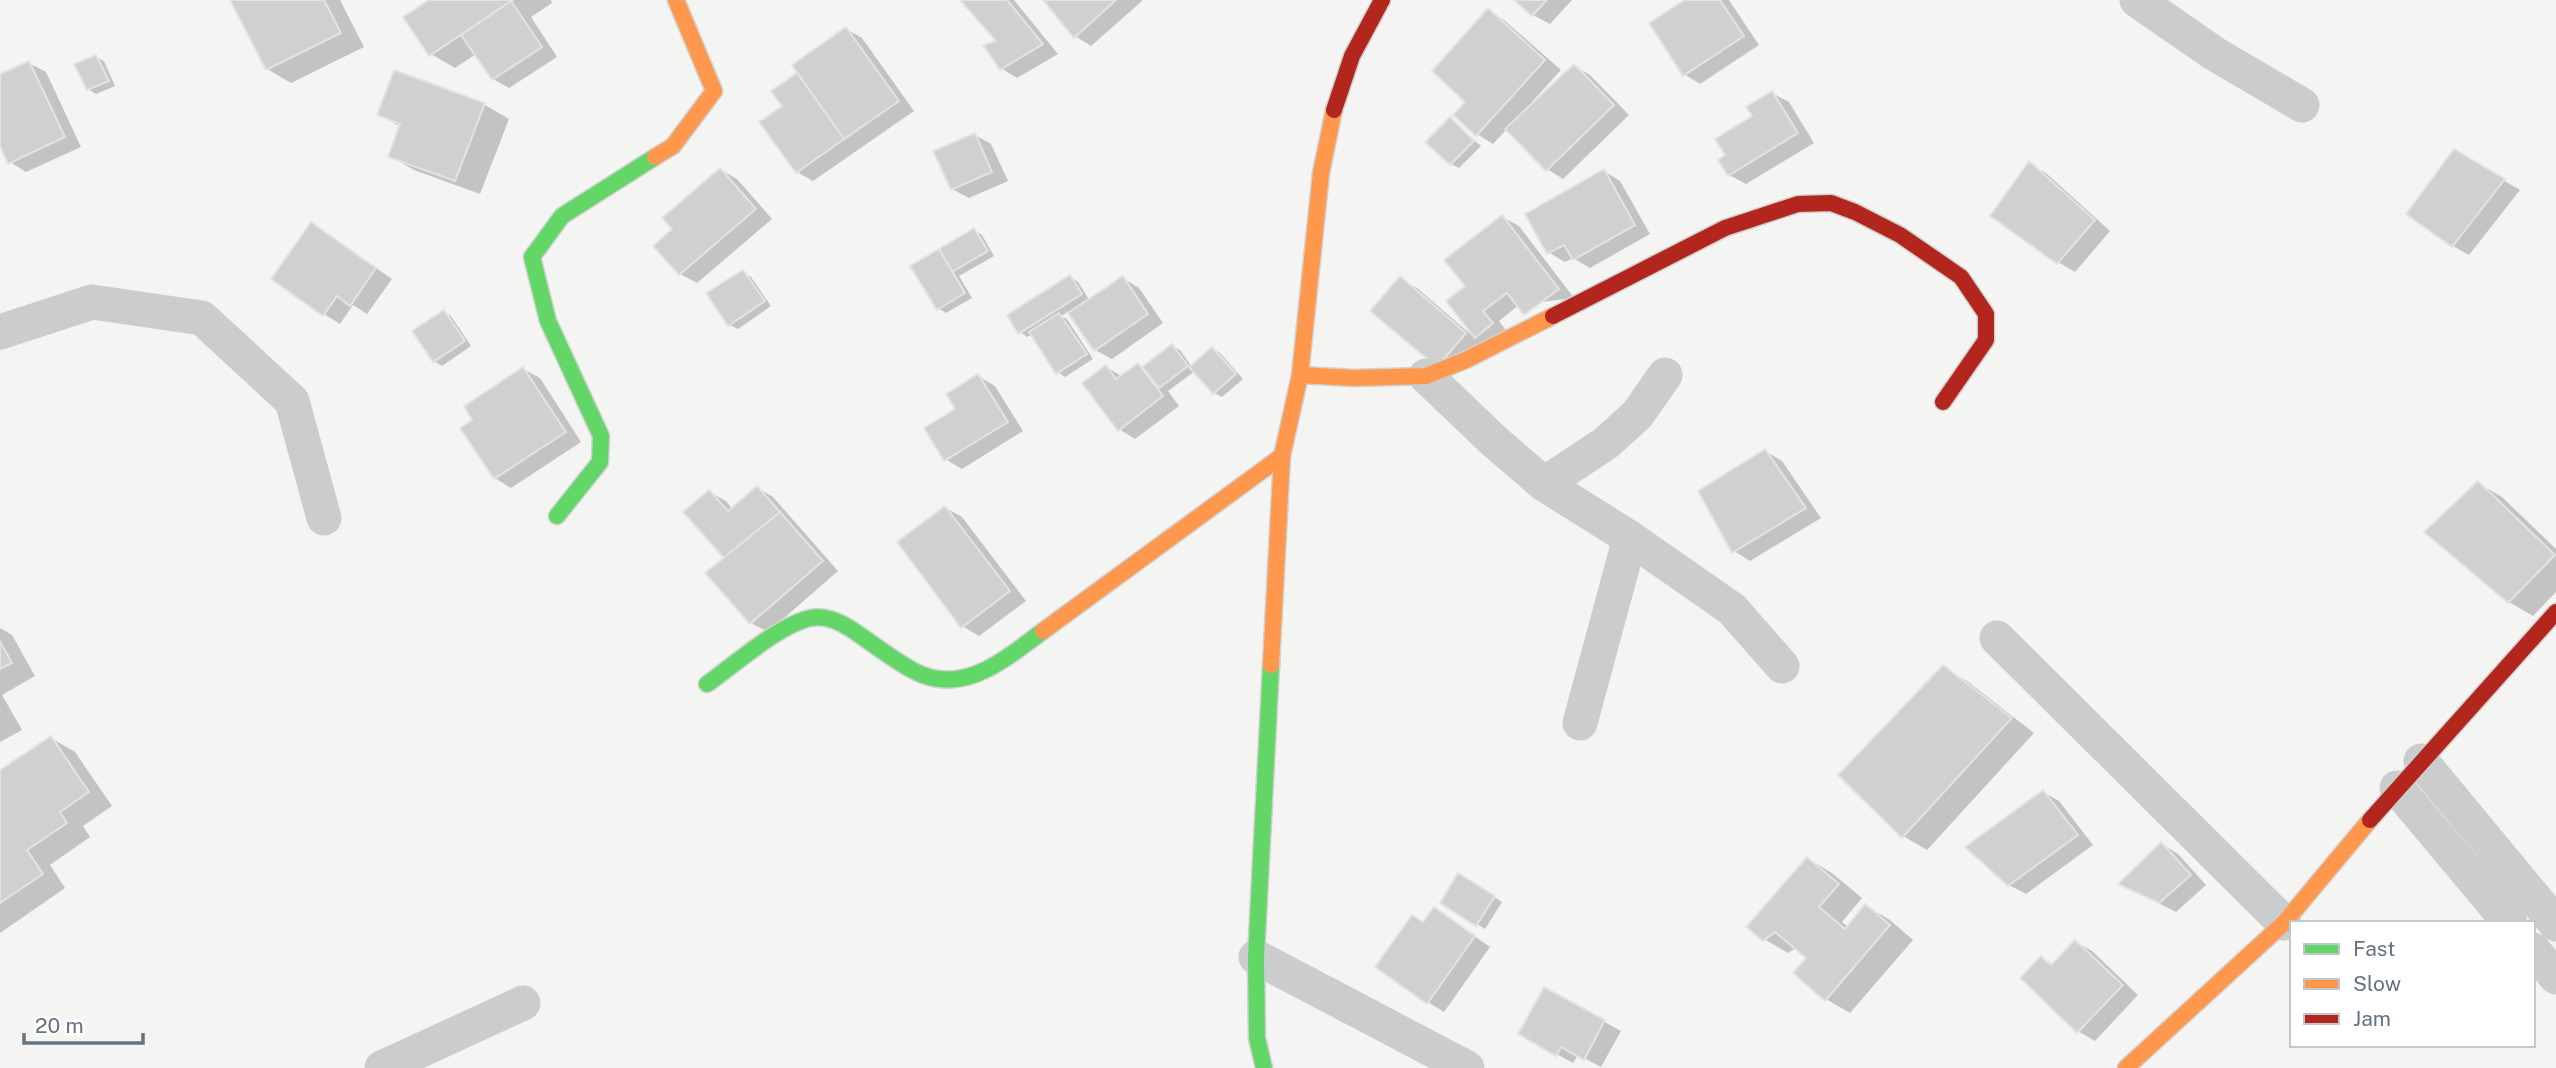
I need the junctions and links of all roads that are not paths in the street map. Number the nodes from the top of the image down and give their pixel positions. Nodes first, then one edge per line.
1 (676, 0) edge
2 (1381, 0) edge
3 (2137, 0) edge
4 (2302, 105) dead end
5 (0, 332) edge
6 (1300, 375) junction
7 (1665, 375) dead end
8 (1426, 376) junction
9 (1942, 402) dead end
10 (1282, 456) junction
11 (1544, 484) junction
12 (557, 516) dead end
13 (324, 518) dead end
14 (1630, 538) junction
15 (2553, 617) edge
16 (1997, 638) dead end
17 (1782, 666) dead end
18 (707, 684) dead end
19 (1580, 723) dead end
20 (2421, 761) junction
21 (2397, 789) junction
22 (2508, 921) edge
23 (2284, 923) junction
24 (2556, 924) edge
25 (2535, 952) edge
26 (1256, 957) junction
27 (2556, 977) edge
28 (523, 1003) dead end
29 (382, 1068) edge
30 (1264, 1068) edge
31 (1467, 1068) edge
32 (2126, 1068) edge

1 - 12 street
2 - 6 street
3 - 4 street
5 - 13 street
6 - 8 street
6 - 10 street
7 - 11 street
8 - 9 street
8 - 11 street
10 - 18 street
10 - 26 street
11 - 14 street
14 - 17 street
14 - 19 street
15 - 20 street
16 - 23 street
20 - 21 street
20 - 24 street
21 - 22 street
21 - 23 street
23 - 32 street
25 - 27 street
26 - 30 street
26 - 31 street
28 - 29 street

